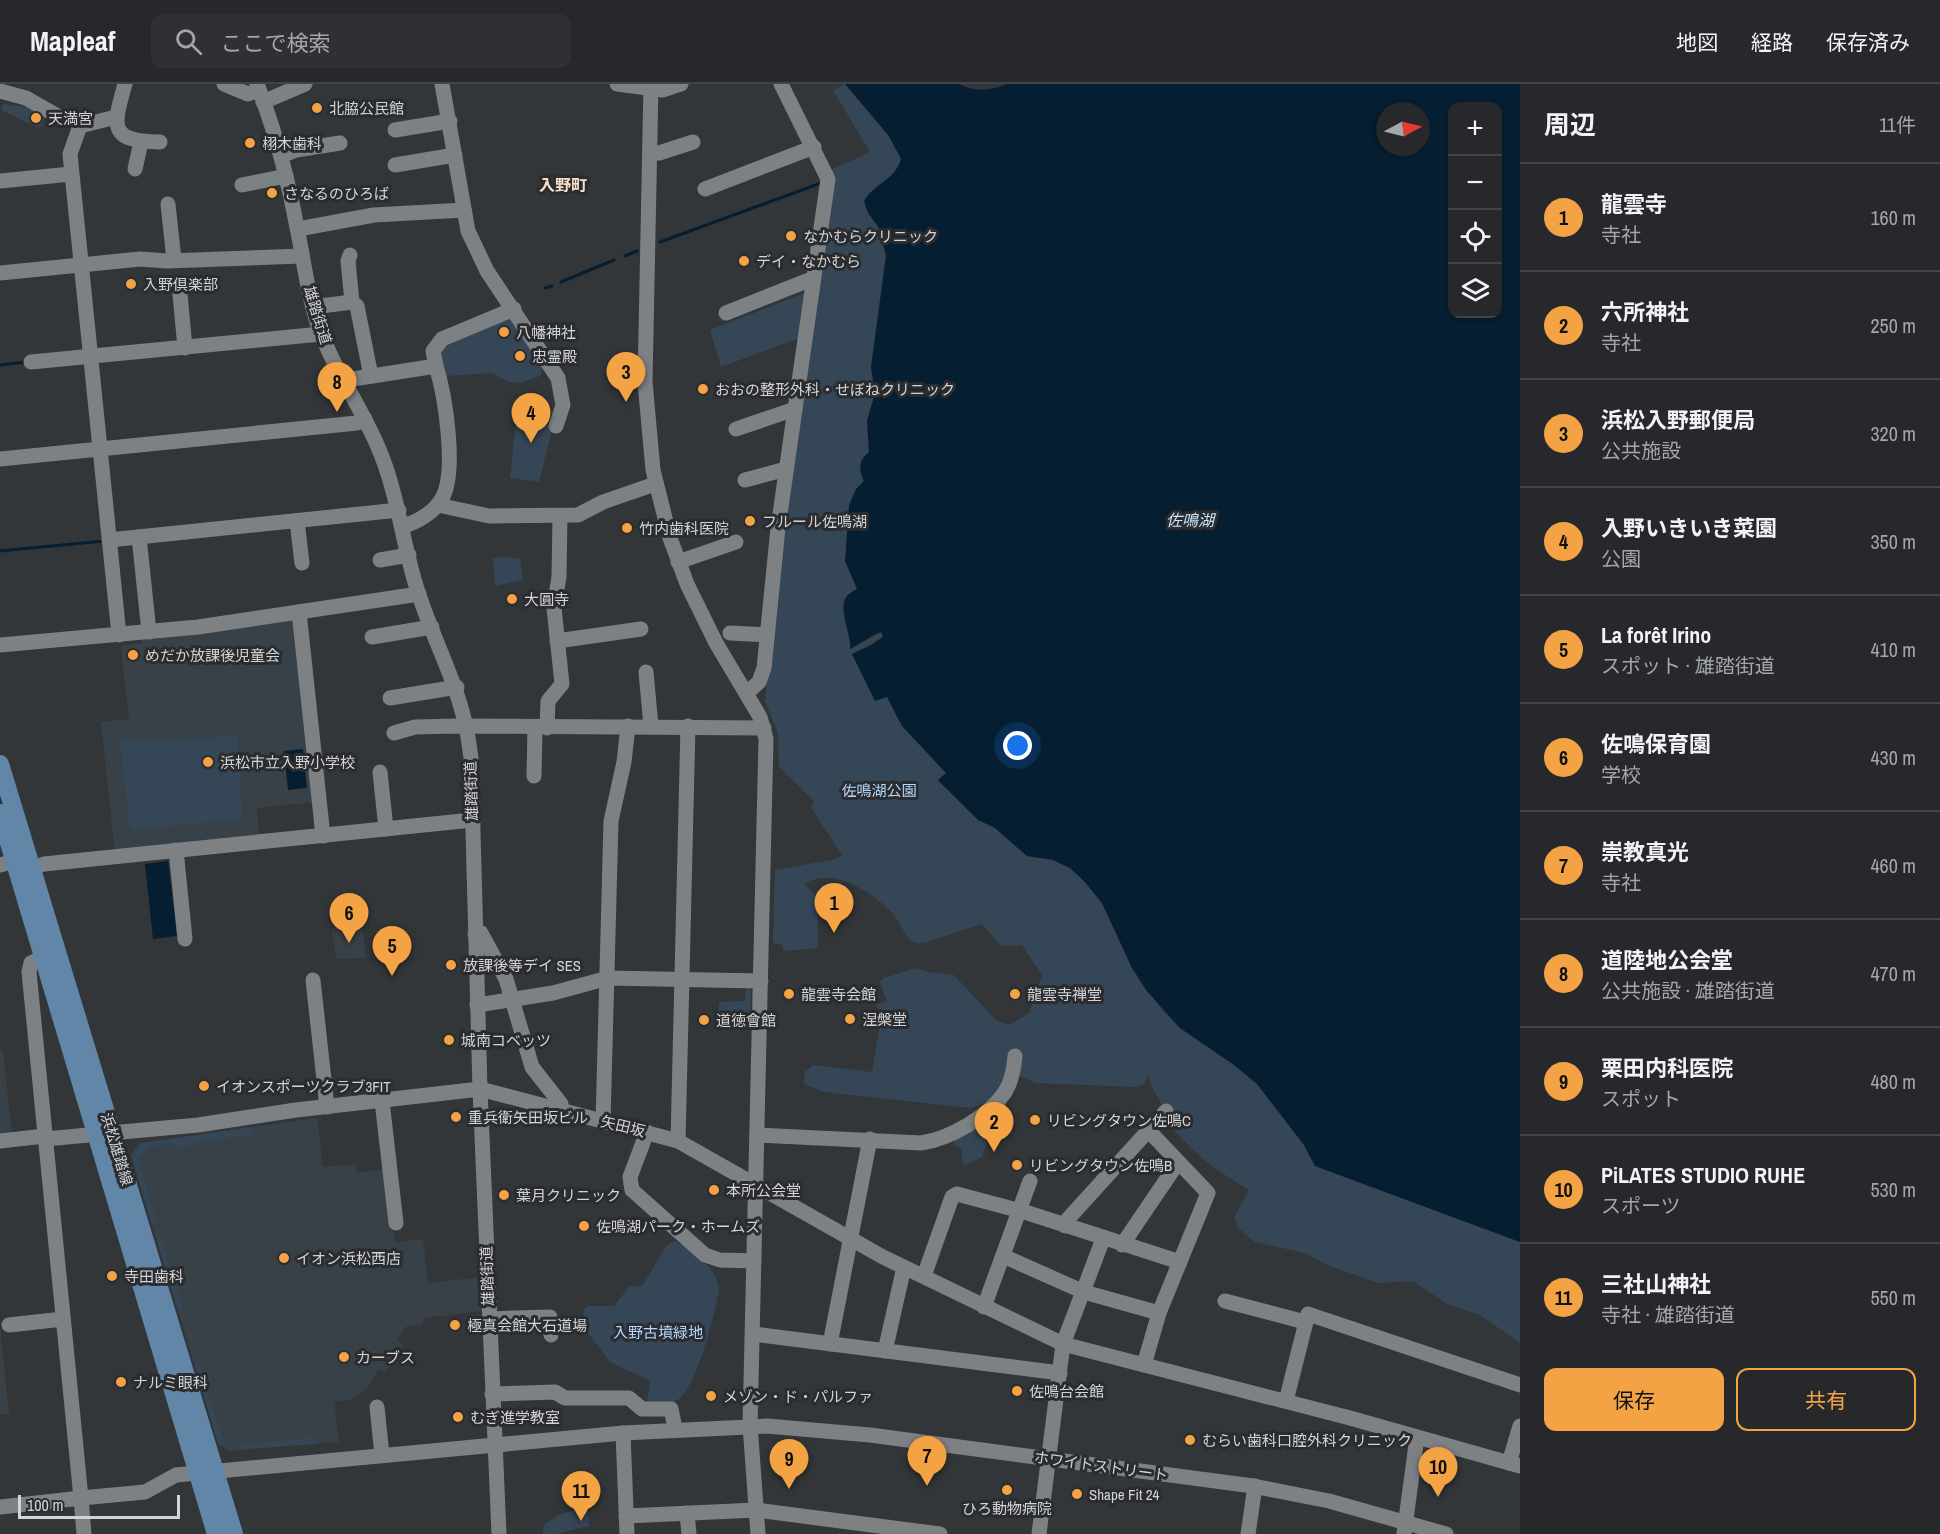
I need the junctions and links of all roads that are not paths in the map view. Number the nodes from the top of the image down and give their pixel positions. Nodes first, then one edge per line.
1 (125, 84) edge
2 (224, 84) edge
3 (305, 84) edge
4 (442, 84) edge
5 (617, 84) edge
6 (681, 84) edge
7 (781, 84) edge
8 (651, 86) edge
9 (0, 91) edge
10 (260, 92) edge
11 (116, 117) junction
12 (61, 118) dead end
13 (450, 121) junction
14 (395, 130) dead end
15 (141, 142) junction
16 (160, 142) dead end
17 (693, 142) dead end
18 (340, 143) dead end
19 (814, 147) junction
20 (650, 153) junction
21 (455, 155) junction
22 (281, 156) junction
23 (395, 165) dead end
24 (135, 169) dead end
25 (71, 174) junction
26 (286, 176) junction
27 (0, 181) edge
28 (242, 185) dead end
29 (705, 189) dead end
30 (168, 204) dead end
31 (464, 210) junction
32 (298, 229) junction
33 (350, 255) dead end
34 (302, 256) junction
35 (174, 260) junction
36 (81, 265) junction
37 (0, 273) edge
38 (813, 281) junction
39 (180, 294) dead end
40 (352, 302) junction
41 (313, 307) junction
42 (514, 309) junction
43 (726, 313) dead end
44 (321, 334) junction
45 (185, 348) junction
46 (90, 357) junction
47 (31, 362) dead end
48 (436, 366) junction
49 (371, 376) junction
50 (345, 383) junction
51 (795, 410) junction
52 (365, 419) junction
53 (556, 426) dead end
54 (736, 429) dead end
55 (100, 449) junction
56 (0, 459) edge
57 (786, 470) junction
58 (745, 480) dead end
59 (656, 484) junction
60 (438, 505) junction
61 (399, 510) junction
62 (560, 516) junction
63 (297, 521) junction
64 (403, 526) junction
65 (139, 537) junction
66 (109, 540) junction
67 (736, 542) dead end
68 (409, 555) junction
69 (380, 560) dead end
70 (678, 562) junction
71 (302, 563) dead end
72 (418, 594) junction
73 (299, 612) junction
74 (432, 627) junction
75 (641, 629) dead end
76 (149, 632) junction
77 (730, 633) dead end
78 (119, 634) junction
79 (767, 635) junction
80 (372, 637) dead end
81 (557, 641) junction
82 (0, 645) edge
83 (646, 672) dead end
84 (457, 687) junction
85 (747, 693) junction
86 (390, 698) dead end
87 (628, 726) junction
88 (651, 726) junction
89 (688, 726) junction
90 (467, 727) junction
91 (541, 728) junction
92 (764, 728) junction
93 (393, 733) dead end
94 (0, 764) edge
95 (380, 772) dead end
96 (534, 777) dead end
97 (0, 813) edge
98 (472, 820) junction
99 (386, 829) junction
100 (323, 836) junction
101 (176, 850) junction
102 (15, 865) edge
103 (475, 934) junction
104 (185, 939) dead end
105 (43, 958) junction
106 (608, 978) junction
107 (313, 980) dead end
108 (682, 980) junction
109 (761, 981) junction
110 (514, 1001) junction
111 (477, 1005) junction
112 (1015, 1056) dead end
113 (480, 1089) junction
114 (382, 1101) junction
115 (327, 1107) junction
116 (559, 1111) junction
117 (1166, 1111) dead end
118 (603, 1122) junction
119 (1148, 1130) junction
120 (647, 1132) junction
121 (104, 1134) junction
122 (758, 1135) junction
123 (45, 1138) junction
124 (870, 1138) junction
125 (0, 1141) edge
126 (678, 1141) junction
127 (1177, 1164) junction
128 (1030, 1181) dead end
129 (756, 1185) junction
130 (1019, 1212) junction
131 (396, 1223) dead end
132 (1065, 1226) junction
133 (851, 1239) junction
134 (1103, 1239) junction
135 (1122, 1245) junction
136 (1003, 1256) junction
137 (754, 1261) junction
138 (1180, 1262) junction
139 (904, 1267) junction
140 (924, 1276) junction
141 (1084, 1292) junction
142 (1225, 1301) dead end
143 (984, 1306) junction
144 (1159, 1314) junction
145 (63, 1319) junction
146 (489, 1320) junction
147 (1305, 1322) junction
148 (9, 1325) dead end
149 (753, 1334) junction
150 (550, 1335) dead end
151 (830, 1344) junction
152 (1063, 1344) junction
153 (885, 1351) junction
154 (1144, 1365) junction
155 (1060, 1373) junction
156 (1520, 1385) edge
157 (492, 1394) junction
158 (1286, 1401) junction
159 (377, 1407) dead end
160 (750, 1425) junction
161 (1520, 1426) edge
162 (675, 1428) junction
163 (623, 1433) junction
164 (1417, 1437) junction
165 (494, 1444) junction
166 (382, 1455) junction
167 (1048, 1459) junction
168 (1515, 1465) edge
169 (207, 1472) junction
170 (1255, 1486) junction
171 (81, 1498) junction
172 (0, 1507) edge
173 (756, 1510) junction
174 (687, 1514) junction
175 (627, 1516) junction
176 (835, 1527) edge
177 (1405, 1528) edge
178 (84, 1534) edge
179 (216, 1534) edge
180 (234, 1534) edge
181 (499, 1534) edge
182 (627, 1534) edge
183 (689, 1534) edge
184 (758, 1534) edge
185 (940, 1534) edge
186 (1039, 1534) edge
187 (1248, 1534) edge
188 (1446, 1534) edge

1 - 11 street
2 - 10 street
3 - 10 street
4 - 13 street
5 - 8 street
6 - 8 street
7 - 19 street
8 - 20 street
9 - 12 street
10 - 22 street, 雄踏街道
11 - 15 street
11 - 25 street
13 - 14 street
13 - 21 street
15 - 16 street
15 - 24 street
17 - 20 street
18 - 22 street
19 - 29 street
19 - 38 street
20 - 59 street
21 - 23 street
21 - 31 street
22 - 26 street, 雄踏街道
25 - 27 street
25 - 36 street
26 - 28 street
26 - 32 street, 雄踏街道
30 - 35 street
31 - 32 street
31 - 42 street
32 - 34 street, 雄踏街道
33 - 40 street
34 - 35 street
34 - 41 street, 雄踏街道
35 - 36 street
36 - 37 street
36 - 46 street
38 - 43 street
38 - 51 street
39 - 45 street
40 - 41 street
40 - 49 street
41 - 44 street, 雄踏街道
42 - 48 street
42 - 53 street
44 - 45 street
44 - 50 street, 雄踏街道
45 - 46 street
46 - 47 street
46 - 55 street
48 - 49 street
48 - 60 street
49 - 50 street
50 - 52 street, 雄踏街道
51 - 54 street
51 - 57 street
52 - 55 street
52 - 61 street, 雄踏街道
55 - 56 street
55 - 66 street
57 - 58 street
57 - 79 street
59 - 62 street
59 - 70 street
60 - 62 street
60 - 64 street
61 - 63 street
61 - 64 street, 雄踏街道
62 - 81 street
63 - 65 street
63 - 71 street
64 - 68 street, 雄踏街道
65 - 66 street
65 - 76 street
66 - 78 street
67 - 70 street
68 - 69 street
68 - 72 street, 雄踏街道
70 - 85 street
72 - 73 street
72 - 74 street, 雄踏街道
73 - 76 street
73 - 100 street
74 - 80 street
74 - 84 street, 雄踏街道
75 - 81 street
76 - 78 street
77 - 79 street
78 - 82 street
79 - 85 street
81 - 91 street
83 - 88 street
84 - 86 street
84 - 90 street, 雄踏街道
85 - 92 street
87 - 88 street
87 - 91 street
87 - 106 street
88 - 89 street
89 - 92 street
89 - 108 street
90 - 91 street
90 - 93 street
90 - 98 street, 雄踏街道
91 - 96 street
92 - 109 street
94 - 102 main road, 浜松雄踏線
95 - 99 street
97 - 102 main road, 浜松雄踏線
98 - 99 street
98 - 103 street, 雄踏街道
99 - 100 street
100 - 101 street
101 - 102 street
101 - 104 street
102 - 105 main road, 浜松雄踏線
102 - 121 main road, 浜松雄踏線
103 - 110 street
103 - 111 street, 雄踏街道
105 - 121 main road, 浜松雄踏線
105 - 123 street
106 - 108 street
106 - 110 street
106 - 118 street
107 - 115 street
108 - 109 street
108 - 126 street
109 - 122 street
110 - 111 street
110 - 116 street
111 - 113 street, 雄踏街道
112 - 124 street
113 - 114 street
113 - 116 street, 矢田坂
113 - 146 street, 雄踏街道
114 - 115 street
114 - 131 street
115 - 121 street
116 - 118 street, 矢田坂
117 - 119 street
118 - 120 street, 矢田坂
119 - 127 street
119 - 132 street
120 - 126 street, 矢田坂
120 - 137 street
121 - 123 street
121 - 169 main road, 浜松雄踏線
122 - 124 street
122 - 129 street
123 - 125 street
123 - 145 street
124 - 133 street
126 - 129 street, 矢田坂
127 - 135 street
127 - 138 street
128 - 130 street
129 - 133 street, 矢田坂
129 - 137 street
130 - 132 street
130 - 136 street
130 - 140 street
132 - 134 street
133 - 139 street, 矢田坂
133 - 151 street
134 - 135 street
134 - 141 street
135 - 138 street
136 - 141 street
136 - 143 street
137 - 149 street
138 - 144 street
139 - 140 street, 矢田坂
139 - 153 street
140 - 143 street, 矢田坂
141 - 144 street
141 - 152 street
142 - 147 street
143 - 152 street, 矢田坂
144 - 154 street
145 - 148 street
145 - 171 street
146 - 150 street
146 - 157 street, 雄踏街道
147 - 156 street
147 - 158 street
149 - 151 street
149 - 160 street
151 - 153 street
152 - 154 street, 矢田坂
152 - 155 street
153 - 155 street
154 - 158 street, 矢田坂
155 - 167 street
157 - 162 street
157 - 165 street, 雄踏街道
158 - 164 street, 矢田坂
159 - 166 street
160 - 162 street, ホワイトストリート
160 - 167 street, ホワイトストリート
160 - 173 street
161 - 168 street
162 - 163 street, ホワイトストリート
163 - 165 street, ホワイトストリート
163 - 175 street
164 - 168 street, 矢田坂
164 - 177 street
165 - 166 street, ホワイトストリート
165 - 181 street, 雄踏街道
166 - 169 street, ホワイトストリート
167 - 170 street, ホワイトストリート
167 - 186 street
169 - 171 street, ホワイトストリート
169 - 179 main road, 浜松雄踏線
169 - 180 main road, 浜松雄踏線
170 - 177 street, ホワイトストリート
170 - 187 street
171 - 172 street, ホワイトストリート
171 - 178 street
173 - 174 street
173 - 176 street
173 - 184 street
174 - 175 street
174 - 183 street
175 - 182 street
176 - 185 street
177 - 188 street, ホワイトストリート

